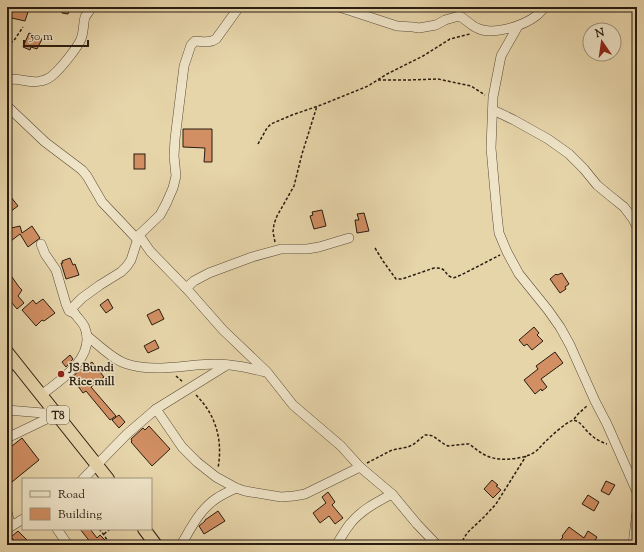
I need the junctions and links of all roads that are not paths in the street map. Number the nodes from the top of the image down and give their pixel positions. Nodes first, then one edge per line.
1 (92, 7) edge
2 (239, 7) edge
3 (339, 7) edge
4 (545, 7) edge
5 (518, 26) junction
6 (7, 80) edge
7 (7, 106) edge
8 (493, 106) junction
9 (637, 227) edge
10 (138, 237) junction
11 (349, 238) dead end
12 (41, 244) dead end
13 (186, 288) junction
14 (74, 313) junction
15 (87, 336) junction
16 (9, 354) edge
17 (228, 364) junction
18 (7, 372) edge
19 (266, 372) junction
20 (41, 395) junction
21 (156, 409) junction
22 (7, 410) edge
23 (56, 414) junction
24 (7, 438) edge
25 (98, 465) junction
26 (360, 467) junction
27 (84, 478) edge
28 (107, 478) edge
29 (236, 488) junction
30 (637, 492) edge
31 (392, 494) junction
32 (637, 511) edge
33 (7, 512) edge
34 (22, 520) edge
35 (9, 528) edge
36 (58, 530) edge
37 (145, 530) edge
38 (68, 545) edge
39 (156, 545) edge
40 (181, 545) edge
41 (336, 545) edge
42 (436, 545) edge
43 (632, 545) edge

1 - 6 street
2 - 10 street
3 - 5 street
4 - 5 street
5 - 8 street
7 - 10 street
8 - 9 street
8 - 30 street
10 - 13 street
10 - 14 street
11 - 13 street
12 - 14 street
13 - 19 street
14 - 15 street
15 - 17 street
15 - 20 street
16 - 18 street
16 - 20 highway, T8
17 - 19 street
17 - 21 street
19 - 26 street
20 - 23 highway, T8
21 - 25 street
21 - 29 street
22 - 23 street
23 - 24 street
23 - 25 highway, T8
25 - 27 street
25 - 28 highway, T8
26 - 29 street
26 - 31 street
29 - 40 street
31 - 41 street
31 - 42 street
32 - 43 street
33 - 35 street
34 - 35 street
36 - 38 street
37 - 39 highway

